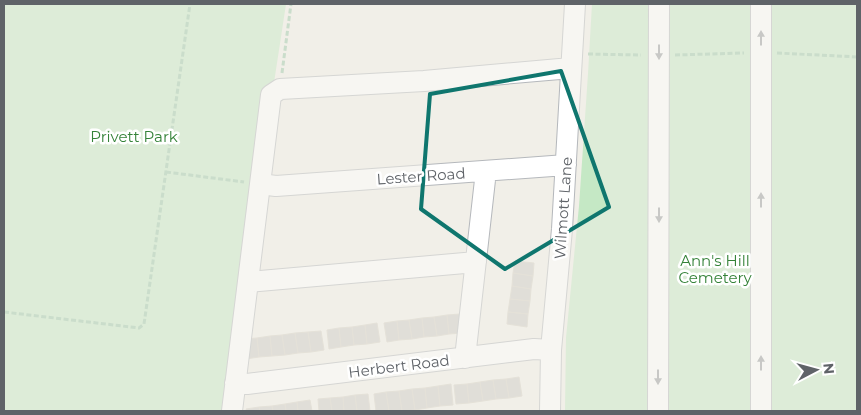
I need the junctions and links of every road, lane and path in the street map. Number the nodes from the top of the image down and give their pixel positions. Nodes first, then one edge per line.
1 (190, 4) edge
2 (291, 4) edge
3 (575, 4) edge
4 (659, 4) edge
5 (761, 4) edge
6 (761, 52) junction
7 (659, 56) junction
8 (857, 57) edge
9 (572, 61) junction
10 (280, 88) junction
11 (566, 165) junction
12 (486, 171) junction
13 (166, 172) junction
14 (268, 185) junction
15 (476, 262) junction
16 (248, 282) junction
17 (4, 312) edge
18 (4, 316) edge
19 (551, 350) junction
20 (465, 358) junction
21 (241, 384) junction
22 (232, 411) edge
23 (550, 411) edge
24 (658, 411) edge
25 (761, 411) edge

1 - 13 path
2 - 10 path
3 - 9 street, Wilmott Lane
4 -> 7 street
6 -> 5 street
6 - 7 path
6 - 8 path
25 -> 6 street
7 - 9 path
7 -> 24 street
9 - 10 street
9 - 11 street, Wilmott Lane
10 - 14 street
11 - 12 street, Lester Road
11 - 19 street, Wilmott Lane
12 - 14 street, Lester Road
12 - 15 street
13 - 14 path
13 - 17 path
14 - 16 street
15 - 16 street
15 - 20 street
16 - 21 street
17 - 18 path
19 - 20 street, Herbert Road
19 - 23 street, Wilmott Lane
20 - 21 street, Herbert Road
21 - 22 street

